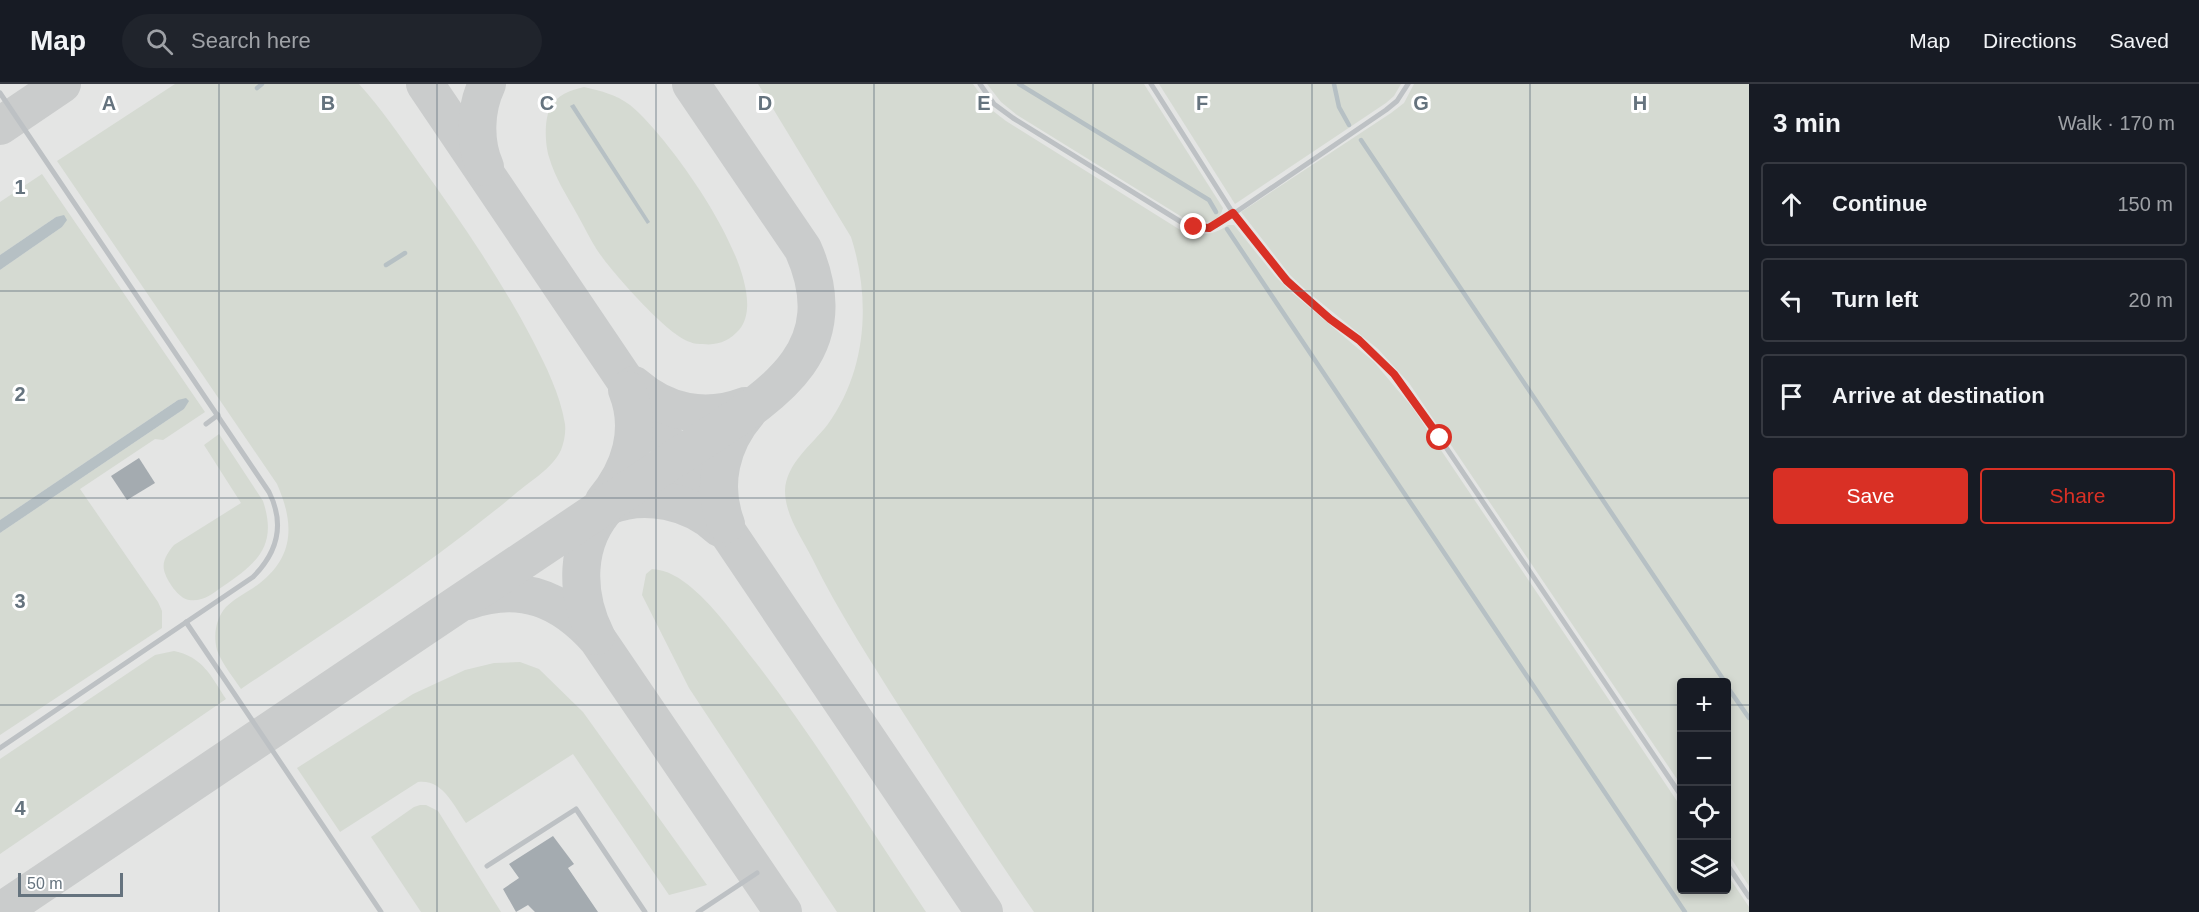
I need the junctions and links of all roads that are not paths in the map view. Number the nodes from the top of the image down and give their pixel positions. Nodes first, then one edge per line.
1 (980, 84) edge
2 (1151, 84) edge
3 (1408, 84) edge
4 (0, 93) edge
5 (1233, 213) junction
6 (218, 415) junction
7 (206, 424) dead end
8 (186, 622) junction
9 (0, 748) edge
10 (1677, 790) edge
11 (487, 866) dead end
12 (1731, 870) edge
13 (757, 873) dead end
14 (1749, 897) edge
15 (381, 912) edge
16 (645, 912) edge
17 (698, 912) edge

1 - 5 lane
2 - 5 lane
3 - 5 lane
4 - 6 lane
5 - 10 lane
6 - 7 lane
6 - 8 lane
8 - 9 lane
8 - 15 lane
11 - 16 lane
12 - 14 lane
13 - 17 lane

